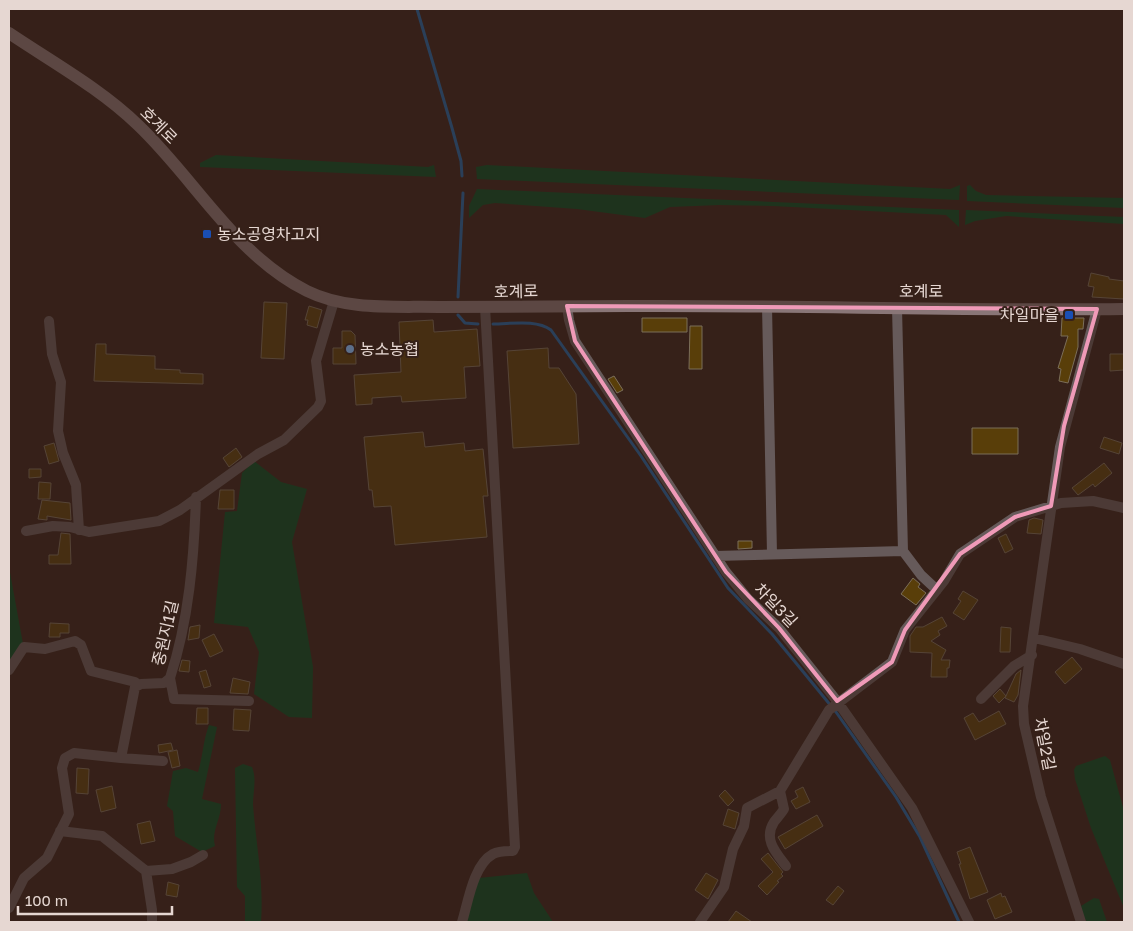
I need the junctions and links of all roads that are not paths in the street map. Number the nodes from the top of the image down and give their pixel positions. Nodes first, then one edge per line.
1 (9, 33) edge
2 (334, 301) junction
3 (567, 306) junction
4 (767, 306) junction
5 (485, 307) junction
6 (897, 308) junction
7 (1097, 309) junction
8 (1124, 309) edge
9 (49, 321) dead end
10 (196, 497) junction
11 (1051, 506) junction
12 (1124, 508) edge
13 (26, 530) dead end
14 (79, 530) junction
15 (903, 551) junction
16 (772, 554) junction
17 (715, 556) junction
18 (937, 590) junction
19 (1034, 638) junction
20 (1032, 655) junction
21 (1124, 664) edge
22 (9, 670) edge
23 (170, 678) junction
24 (138, 685) junction
25 (981, 698) dead end
26 (249, 701) dead end
27 (837, 701) junction
28 (121, 758) junction
29 (163, 760) dead end
30 (780, 791) junction
31 (60, 831) junction
32 (203, 855) dead end
33 (786, 866) dead end
34 (146, 871) junction
35 (9, 908) edge
36 (152, 922) edge
37 (462, 922) edge
38 (700, 922) edge
39 (969, 922) edge
40 (1081, 922) edge

1 - 2 street, 호계로
2 - 5 street, 호계로
2 - 10 street
3 - 4 street, 호계로
3 - 5 street, 호계로
3 - 17 street, 차일3길
4 - 6 street, 호계로
4 - 16 street
5 - 37 street
6 - 7 street, 호계로
6 - 15 street
7 - 8 street, 호계로
7 - 11 street, 차일2길
9 - 14 street
10 - 14 street
10 - 23 street, 중원지1길
11 - 12 street
11 - 18 street
11 - 19 street, 차일2길
13 - 14 street
15 - 16 street
15 - 18 street
16 - 17 street
17 - 27 street, 차일3길
18 - 27 street
19 - 20 street, 차일2길
19 - 21 street
20 - 25 street
20 - 40 street, 차일2길
22 - 24 street
23 - 24 street, 중원지1길
23 - 26 street
24 - 28 street, 중원지1길
27 - 30 street
27 - 39 street, 차일3길
28 - 29 street
28 - 31 street
30 - 33 street
30 - 38 street
31 - 34 street
31 - 35 street
32 - 34 street
34 - 36 street

